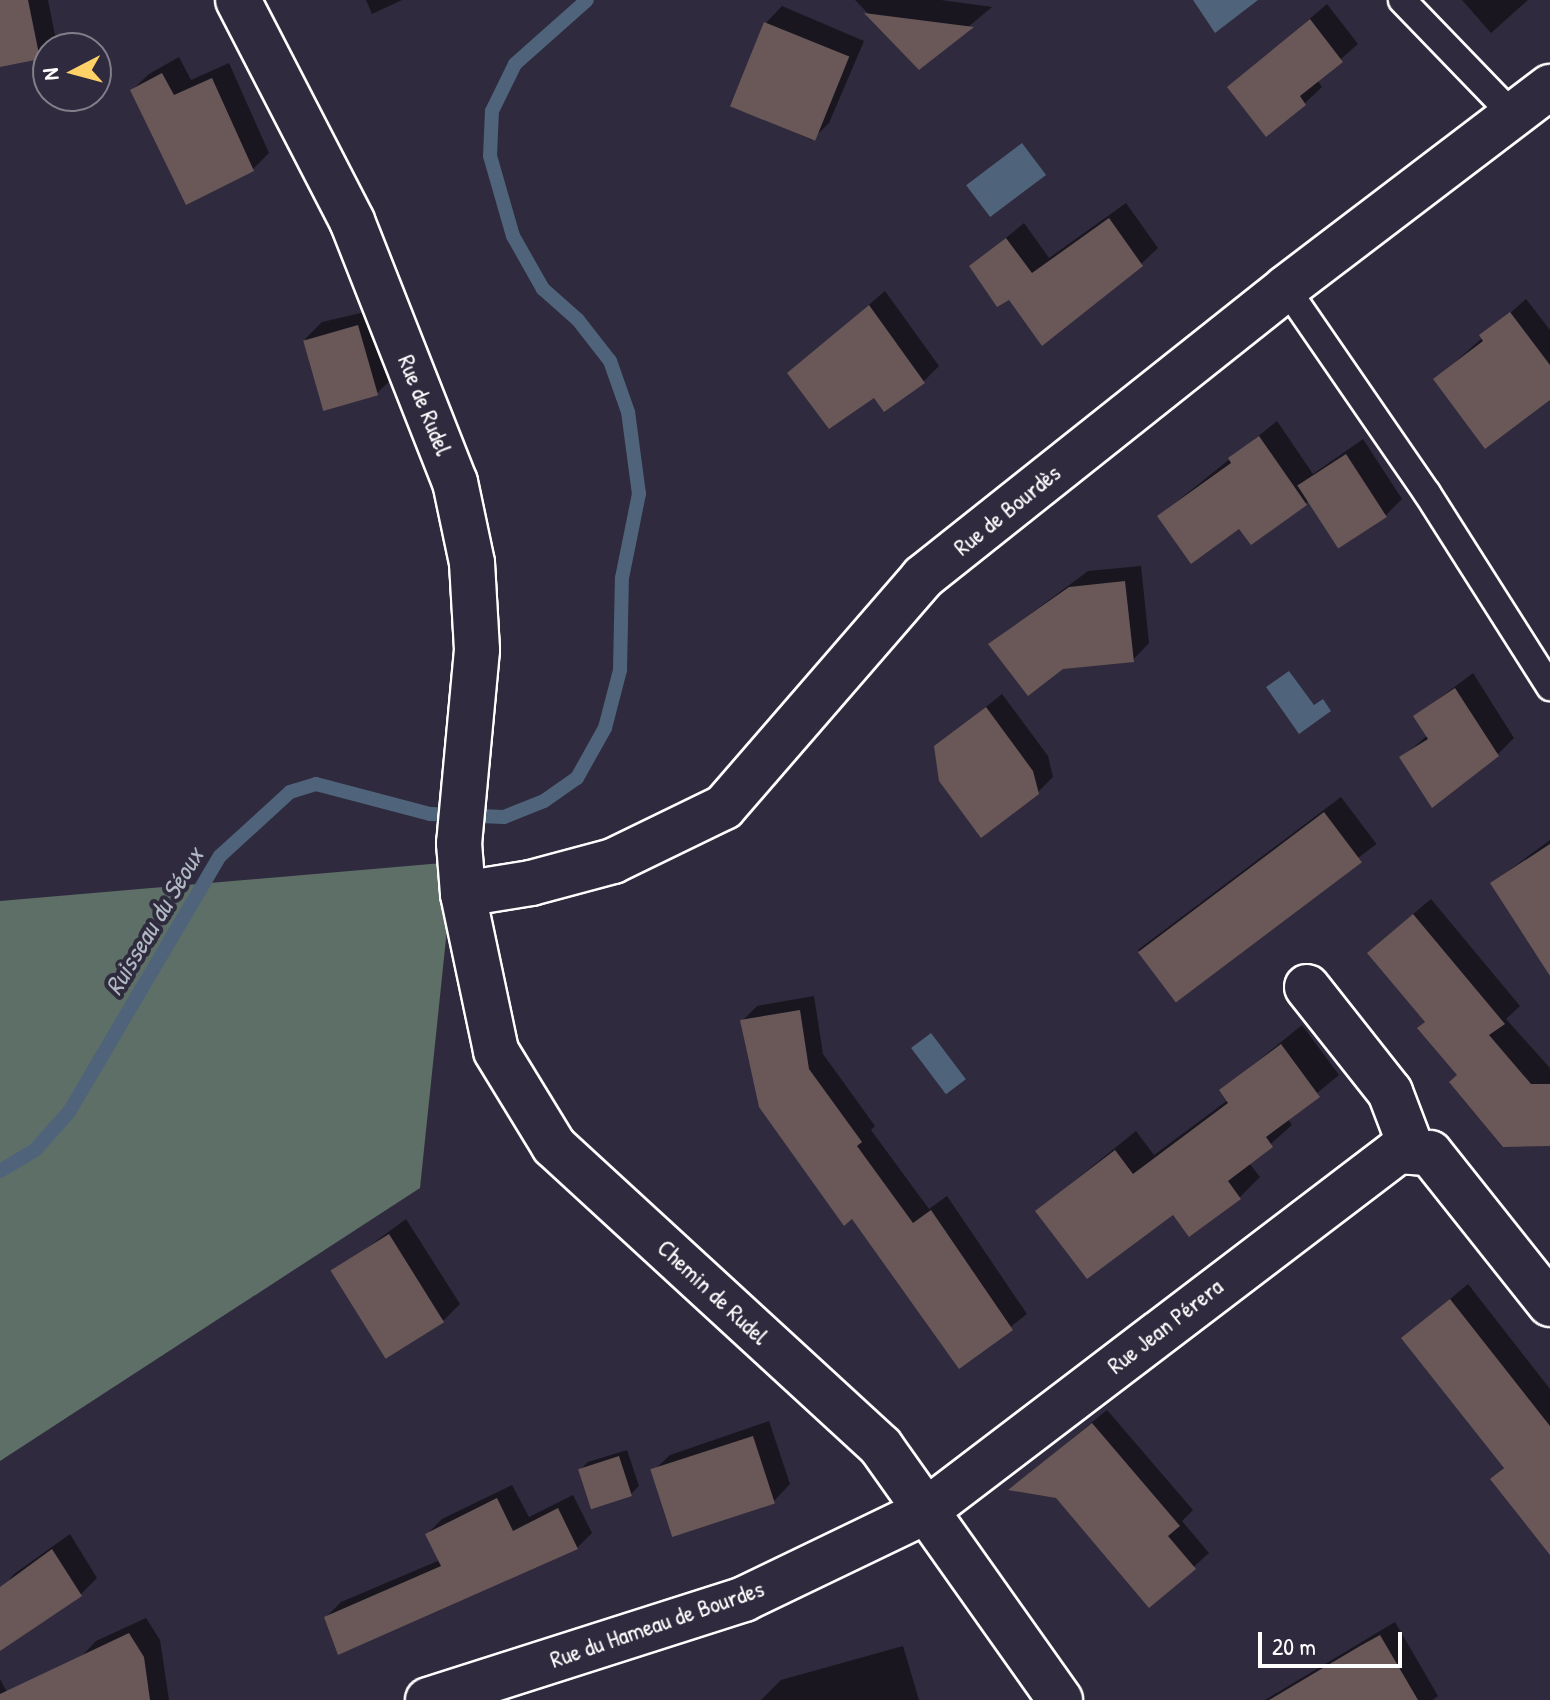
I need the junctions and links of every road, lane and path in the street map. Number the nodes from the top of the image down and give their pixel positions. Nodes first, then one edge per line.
1 (238, 0) edge
2 (1402, 0) edge
3 (1550, 87) edge
4 (1513, 115) junction
5 (1286, 288) junction
6 (1550, 687) edge
7 (459, 843) joint
8 (463, 894) junction
9 (1307, 987) dead end
10 (1412, 1150) junction
11 (1550, 1304) edge
12 (923, 1513) junction
13 (428, 1700) edge
14 (1060, 1700) edge

1 - 7 street, Rue de Rudel
2 - 4 lane
3 - 4 street, Rue de Bourdès
4 - 5 street, Rue de Bourdès
5 - 6 lane
5 - 8 street, Rue de Bourdès
7 - 8 street, Chemin de Rudel
8 - 12 street, Chemin de Rudel
9 - 10 street
10 - 11 street
10 - 12 street, Rue Jean Pérera
12 - 13 street, Rue du Hameau de Bourdes
12 - 14 street, Chemin de Rudel

